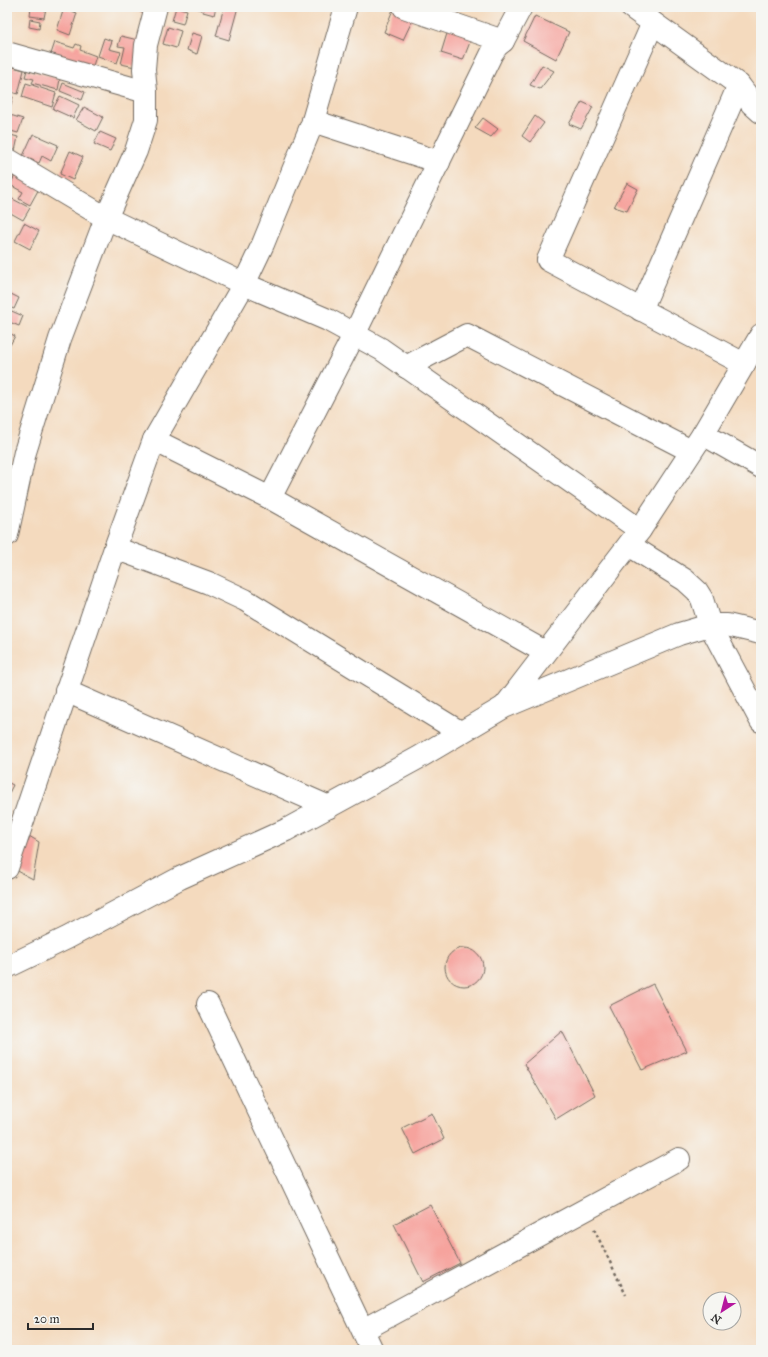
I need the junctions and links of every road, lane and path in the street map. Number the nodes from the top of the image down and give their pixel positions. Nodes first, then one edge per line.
1 (156, 7) edge
2 (346, 7) edge
3 (404, 7) edge
4 (521, 7) edge
5 (630, 7) edge
6 (653, 23) junction
7 (503, 41) junction
8 (7, 53) edge
9 (739, 85) junction
10 (146, 92) junction
11 (761, 112) edge
12 (313, 121) junction
13 (7, 159) edge
14 (439, 162) junction
15 (106, 218) junction
16 (244, 284) junction
17 (641, 310) junction
18 (354, 335) junction
19 (761, 335) edge
20 (744, 364) junction
21 (406, 367) junction
22 (154, 440) junction
23 (697, 442) junction
24 (761, 468) edge
25 (270, 498) junction
26 (7, 535) edge
27 (635, 538) junction
28 (115, 548) junction
29 (710, 625) junction
30 (761, 633) edge
31 (545, 652) junction
32 (66, 691) junction
33 (504, 707) junction
34 (761, 722) edge
35 (460, 732) junction
36 (329, 807) junction
37 (7, 868) edge
38 (7, 967) edge
39 (208, 1004) dead end
40 (679, 1159) dead end
41 (584, 1210) junction
42 (626, 1295) dead end
43 (363, 1330) junction
44 (372, 1350) edge

1 - 10 street
2 - 12 street
3 - 7 street
4 - 7 street
5 - 6 street
6 - 9 street
6 - 17 street
7 - 14 street
8 - 10 street
9 - 11 street
9 - 17 street
10 - 15 street
12 - 14 street
12 - 16 street
13 - 15 street
14 - 18 street
15 - 16 street
15 - 26 street
16 - 18 street
16 - 22 street
17 - 20 street
18 - 21 street
18 - 25 street
19 - 20 street
20 - 23 street
21 - 23 street
21 - 27 street
22 - 25 street
22 - 28 street
23 - 24 street
23 - 27 street
25 - 31 street
27 - 29 street
27 - 31 street
28 - 32 street
28 - 35 street
29 - 30 street
29 - 33 street
29 - 34 street
31 - 33 street
32 - 36 street
32 - 37 street
33 - 35 street
35 - 36 street
36 - 38 street
39 - 43 street
40 - 41 street
41 - 42 path
41 - 43 street
43 - 44 street

